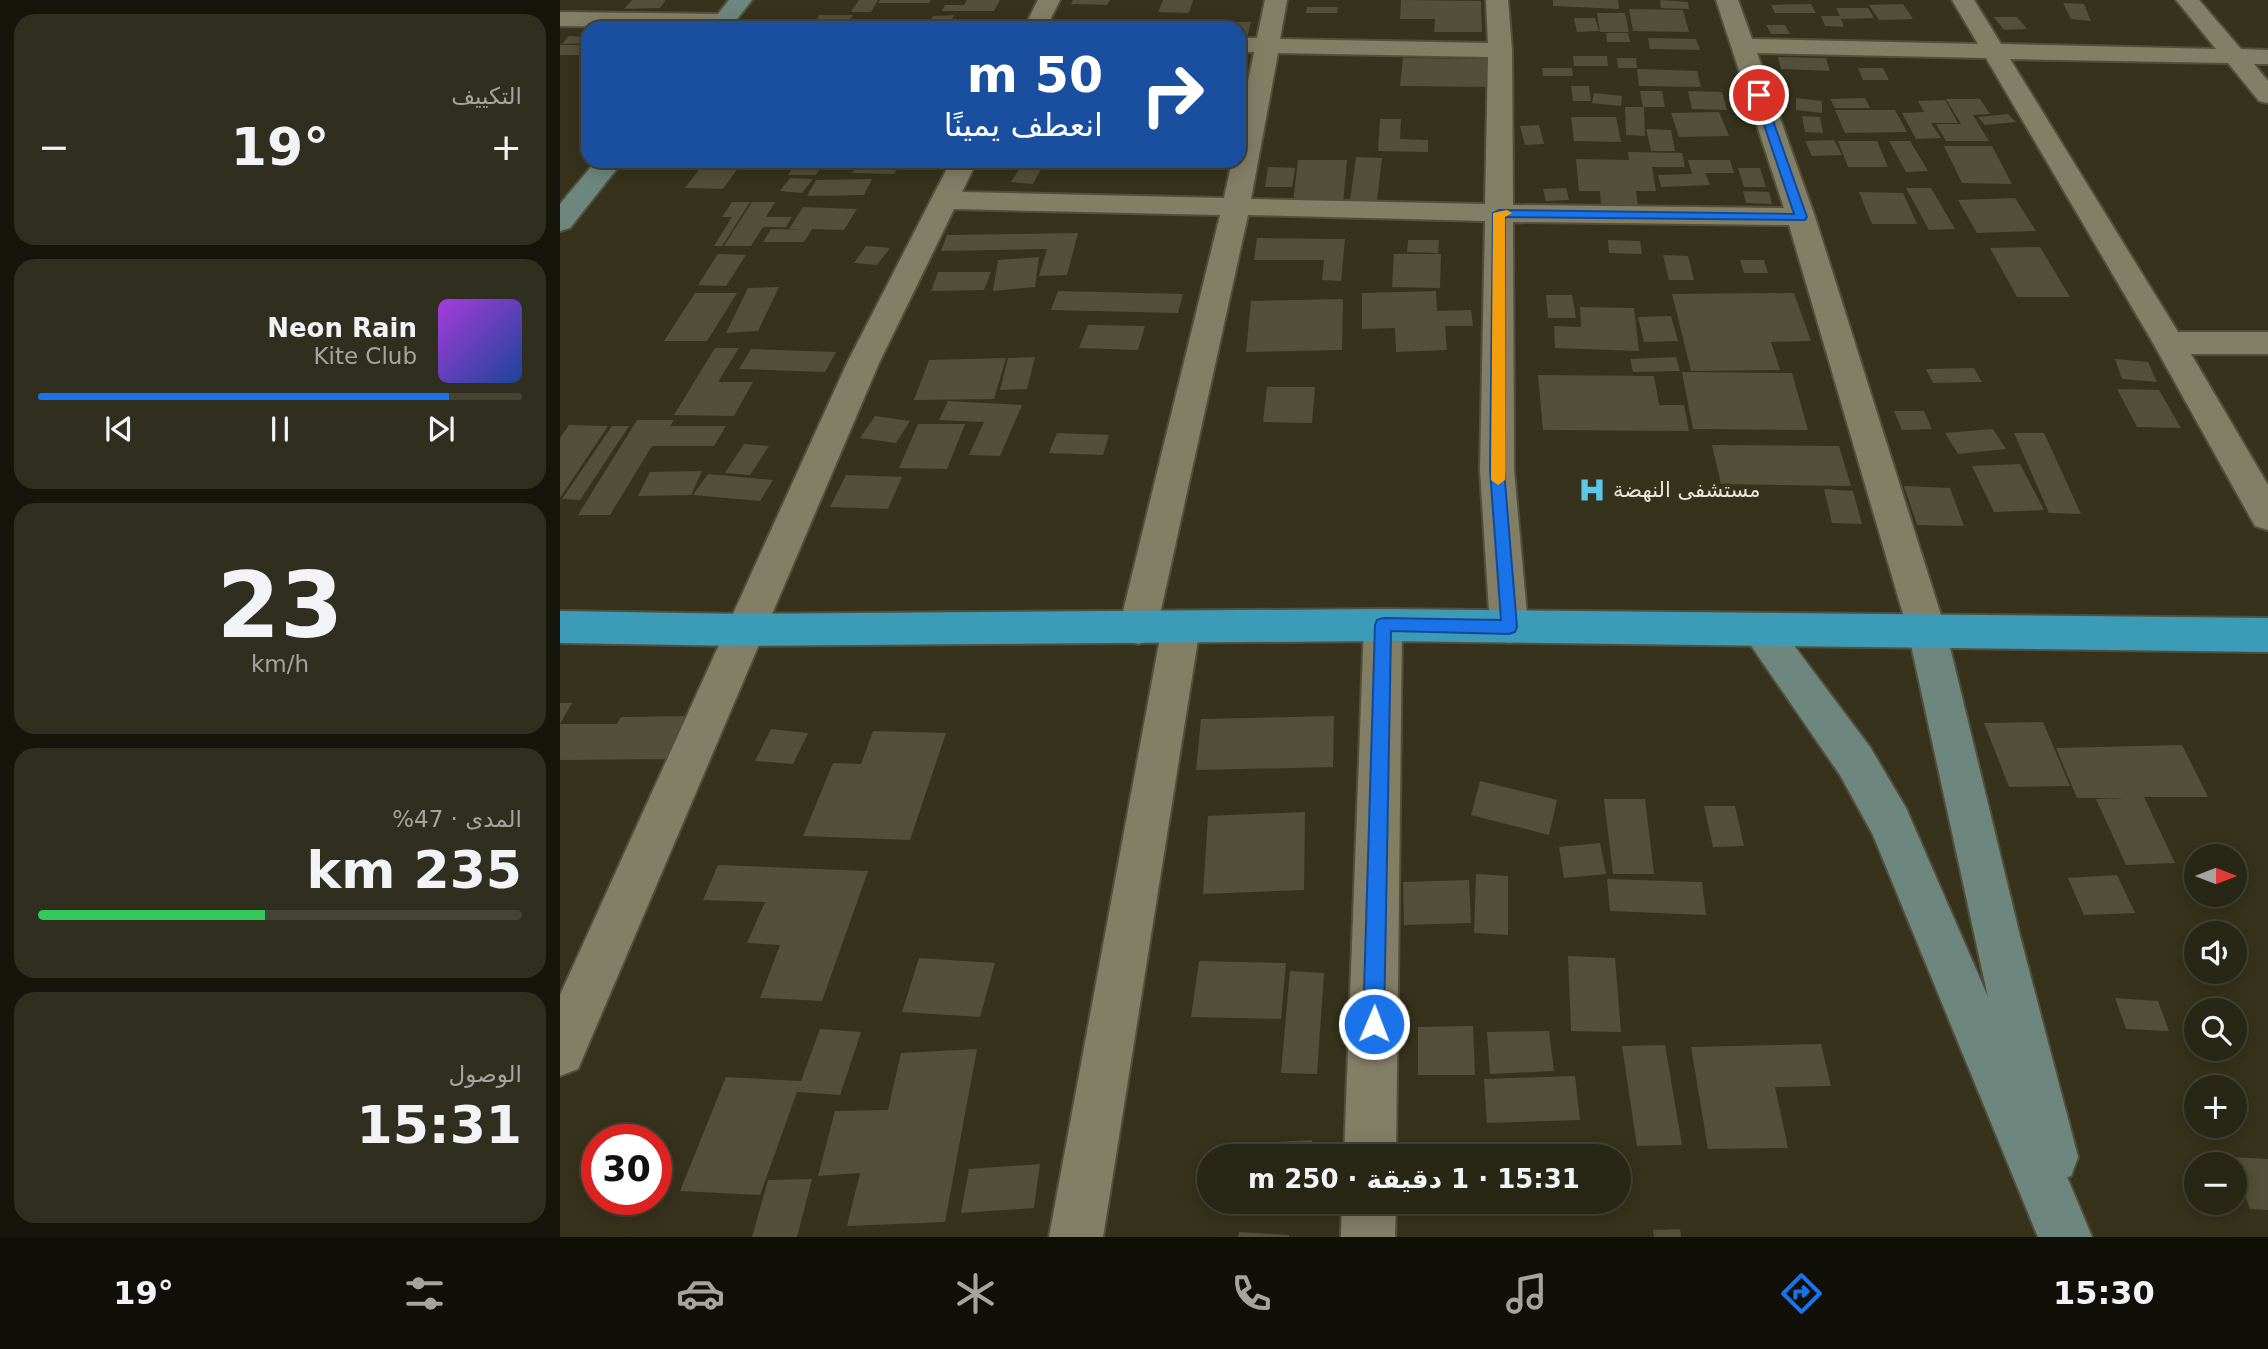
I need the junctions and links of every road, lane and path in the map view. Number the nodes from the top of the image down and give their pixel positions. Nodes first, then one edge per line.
1 (741, 0) edge
2 (1049, 0) edge
3 (1276, 0) edge
4 (1497, 0) edge
5 (1727, 0) edge
6 (1963, 0) edge
7 (2187, 0) edge
8 (560, 19) edge
9 (624, 21) edge
10 (724, 21) edge
11 (1038, 21) edge
12 (1253, 45) edge
13 (1742, 46) junction
14 (1500, 50) junction
15 (1993, 50) junction
16 (2233, 56) junction
17 (2268, 57) edge
18 (2268, 96) edge
19 (1246, 112) edge
20 (604, 168) edge
21 (960, 168) edge
22 (1240, 168) edge
23 (943, 200) junction
24 (1236, 207) junction
25 (1499, 213) junction
26 (1801, 217) junction
27 (560, 222) edge
28 (2169, 343) junction
29 (2268, 343) edge
30 (2268, 516) edge
31 (1383, 625) junction
32 (560, 627) edge
33 (1509, 627) junction
34 (1160, 628) junction
35 (744, 630) junction
36 (1760, 631) junction
37 (1927, 631) junction
38 (2268, 635) edge
39 (560, 1051) edge
40 (1370, 1144) edge
41 (1369, 1214) edge
42 (1076, 1237) edge
43 (1368, 1237) edge
44 (2065, 1237) edge
45 (2072, 1237) edge

1 - 10 street
2 - 11 street
3 - 12 street
4 - 14 street
5 - 13 street
6 - 15 street
7 - 16 street
8 - 9 street
12 - 14 street
12 - 19 street
13 - 15 street
13 - 26 street
14 - 25 street
15 - 16 street
15 - 28 street
16 - 17 street
16 - 18 street
20 - 27 street
21 - 23 street
22 - 24 street
23 - 24 street
23 - 35 street
24 - 25 street
24 - 34 street
25 - 26 street
25 - 33 street
26 - 37 street
28 - 29 street
28 - 30 street
31 - 33 highway
31 - 34 highway
31 - 40 street
32 - 35 highway
33 - 36 highway
34 - 35 highway
34 - 42 street
35 - 39 street
36 - 37 highway
36 - 44 street
37 - 38 highway
37 - 45 street
41 - 43 street

